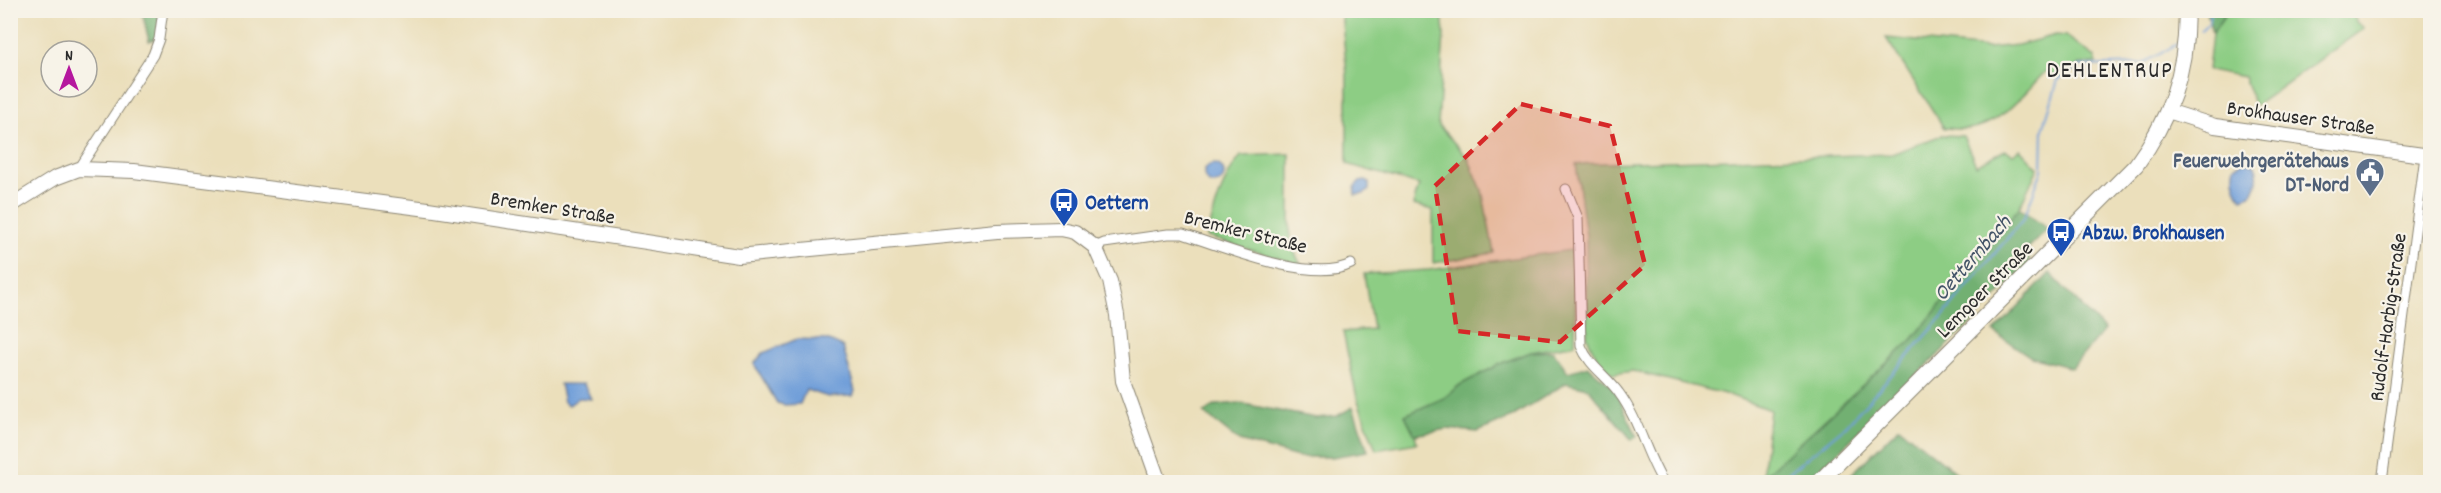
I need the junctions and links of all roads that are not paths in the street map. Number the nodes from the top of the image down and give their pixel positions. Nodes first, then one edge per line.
1 (163, 10) edge
2 (2186, 10) edge
3 (2168, 111) junction
4 (2428, 156) edge
5 (79, 169) junction
6 (1566, 189) dead end
7 (10, 206) edge
8 (1095, 247) junction
9 (1351, 264) dead end
10 (1159, 483) edge
11 (1663, 483) edge
12 (1819, 483) edge
13 (2382, 483) edge

1 - 5 street
2 - 3 main road, Lemgoer Straße
3 - 4 street, Brokhauser Straße
3 - 12 main road, Lemgoer Straße
4 - 13 street, Rudolf-Harbig-Straße
5 - 7 street, Bremker Straße
5 - 8 street, Bremker Straße
6 - 11 street
8 - 9 street, Bremker Straße
8 - 10 street

